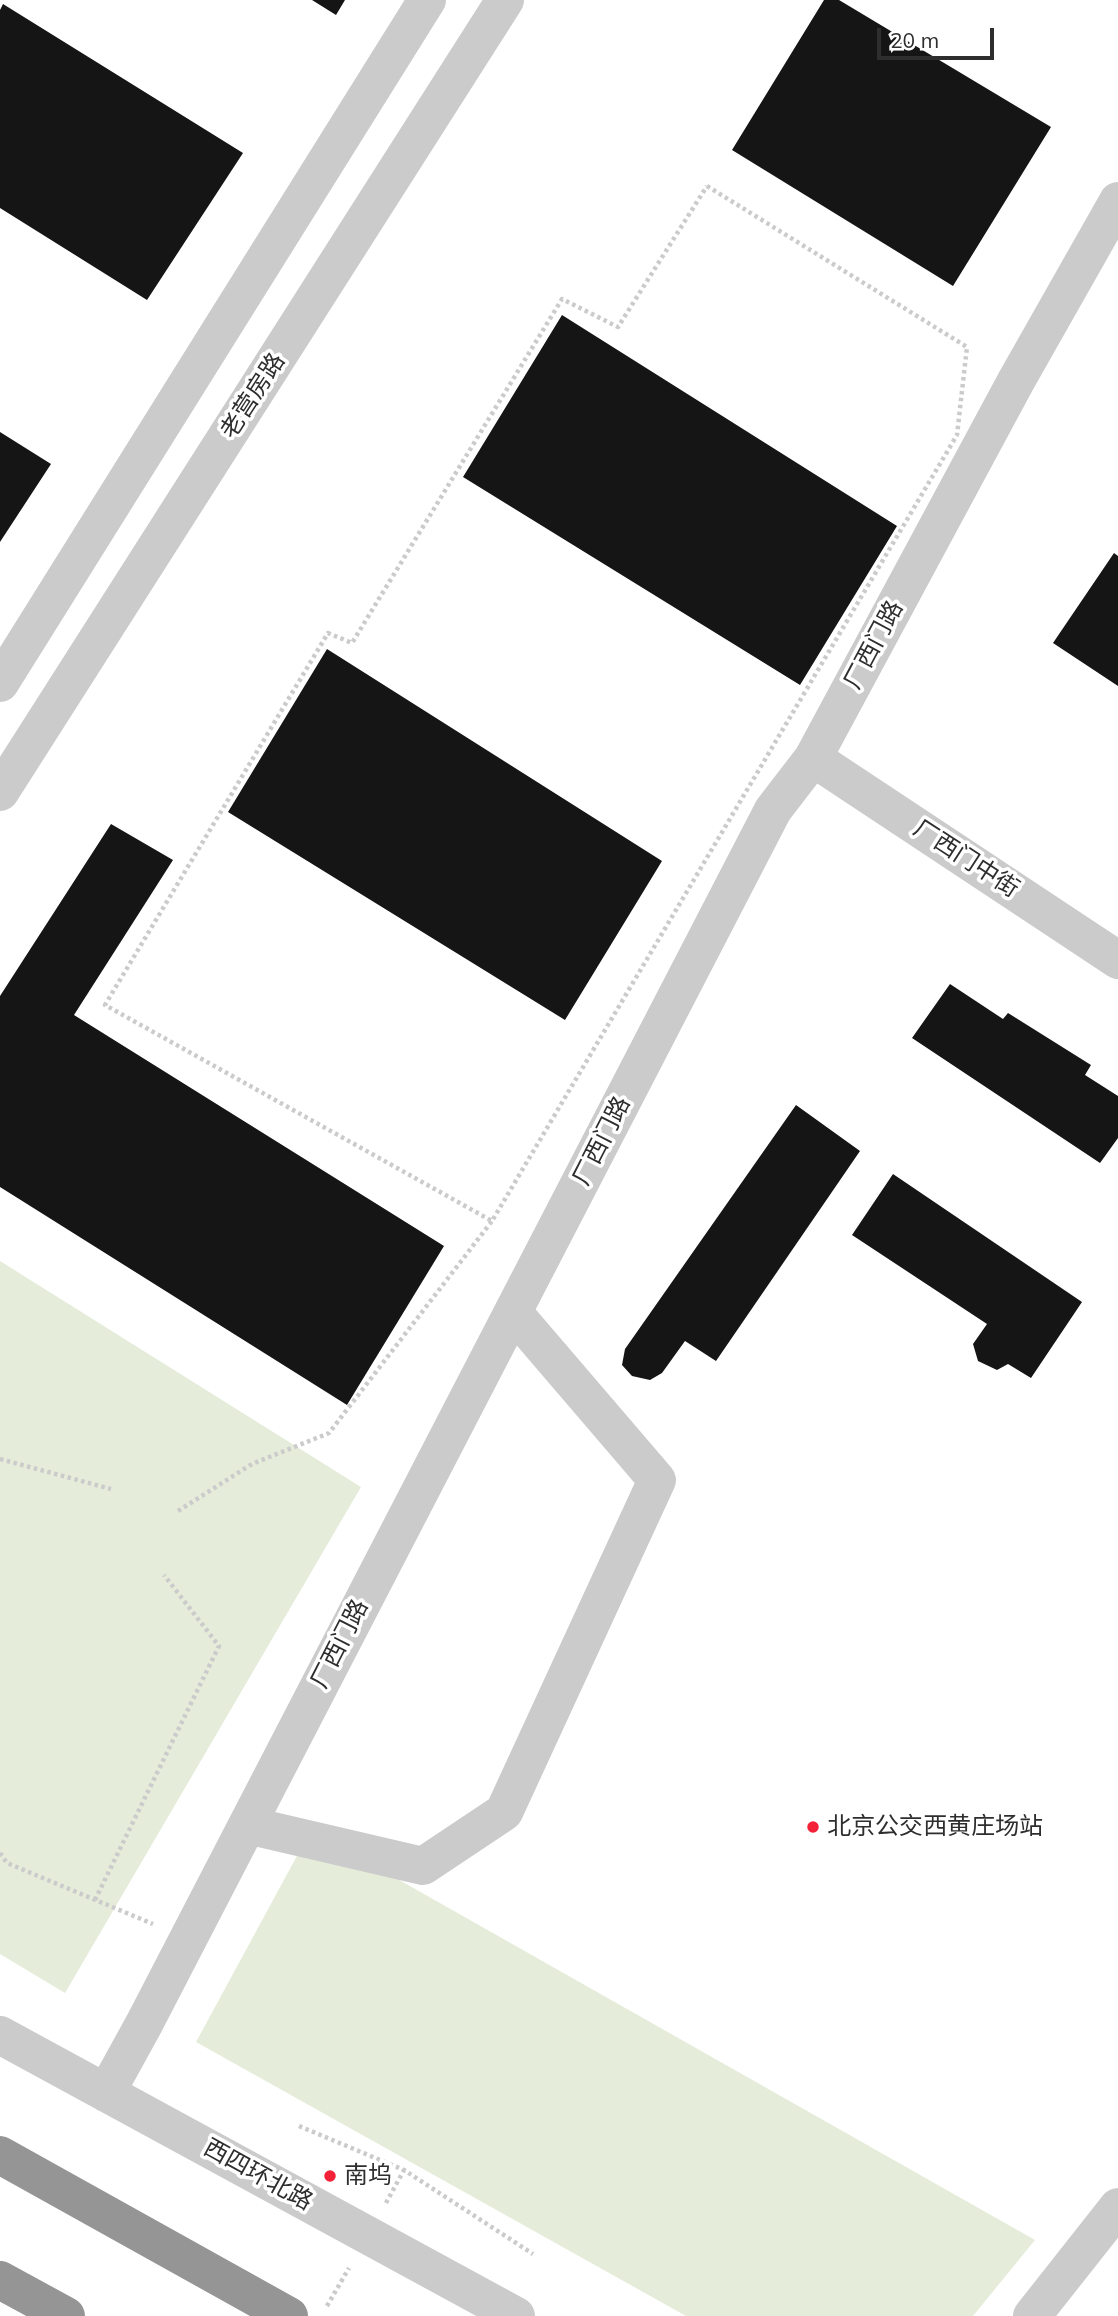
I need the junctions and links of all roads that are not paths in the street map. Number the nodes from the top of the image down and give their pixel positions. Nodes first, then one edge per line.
1 (427, 0) edge
2 (505, 0) edge
3 (1118, 201) edge
4 (0, 683) edge
5 (813, 758) junction
6 (0, 792) edge
7 (1118, 960) edge
8 (513, 1312) junction
9 (247, 1825) junction
10 (0, 2035) edge
11 (106, 2093) junction
12 (0, 2155) edge
13 (1118, 2207) edge
14 (0, 2280) edge
15 (66, 2316) edge
16 (289, 2316) edge
17 (516, 2316) edge
18 (1032, 2316) edge

1 - 4 street
2 - 6 street, 老营房路
3 - 5 street, 厂西门路
5 - 7 street, 厂西门中街
5 - 8 street, 厂西门路
8 - 9 street, 厂西门路
8 - 9 street
9 - 11 street, 厂西门路
10 - 11 street, 西四环北路
11 - 17 street, 西四环北路
12 - 16 highway
13 - 18 street
14 - 15 highway

